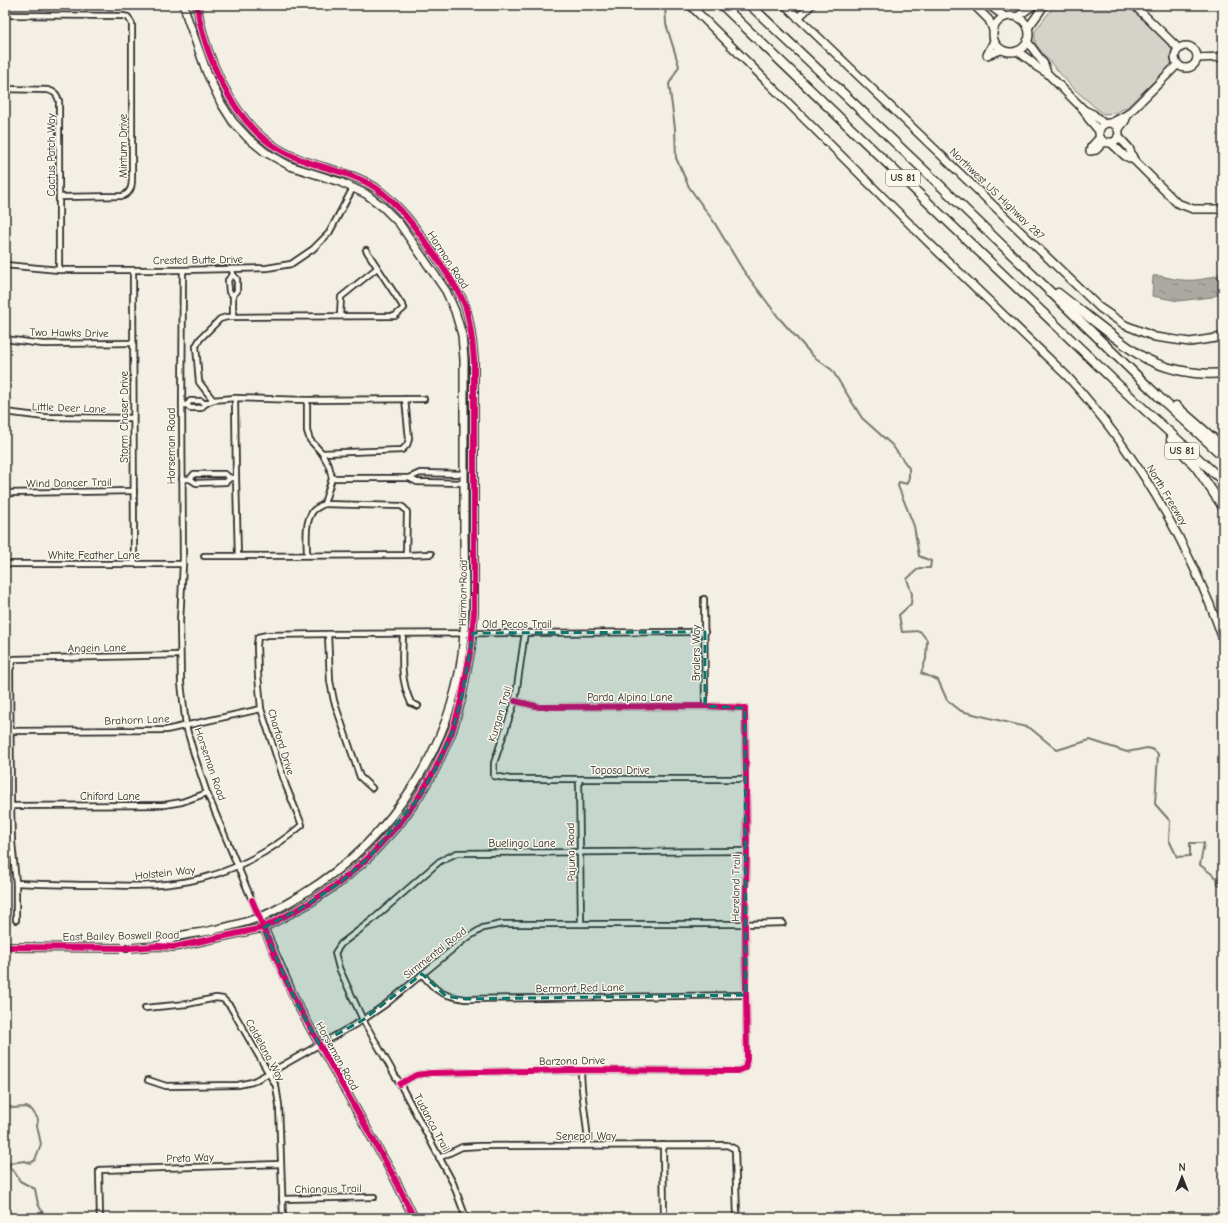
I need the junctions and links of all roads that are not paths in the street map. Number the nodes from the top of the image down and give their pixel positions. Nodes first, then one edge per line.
1 (184, 5) edge
2 (197, 5) edge
3 (690, 5) edge
4 (722, 5) edge
5 (750, 5) edge
6 (785, 5) edge
7 (811, 5) edge
8 (974, 5) edge
9 (989, 5) edge
10 (1034, 5) edge
11 (1043, 5) edge
12 (1134, 5) edge
13 (5, 16) edge
14 (1005, 17) junction
15 (1017, 17) junction
16 (798, 18) junction
17 (1028, 28) junction
18 (993, 30) junction
19 (994, 41) junction
20 (1027, 41) junction
21 (1179, 49) junction
22 (1001, 50) junction
23 (1018, 51) junction
24 (1223, 57) edge
25 (1197, 58) junction
26 (1178, 64) junction
27 (1047, 73) junction
28 (5, 89) edge
29 (1084, 110) junction
30 (1128, 114) junction
31 (1108, 124) junction
32 (1118, 133) junction
33 (1103, 138) junction
34 (1134, 160) junction
35 (353, 188) junction
36 (60, 197) junction
37 (1223, 209) edge
38 (366, 250) dead end
39 (5, 265) edge
40 (377, 268) junction
41 (232, 269) junction
42 (59, 270) junction
43 (133, 270) junction
44 (183, 270) junction
45 (1029, 271) junction
46 (233, 275) junction
47 (233, 295) junction
48 (340, 316) junction
49 (233, 317) junction
50 (1223, 337) edge
51 (5, 339) edge
52 (133, 343) junction
53 (1223, 373) edge
54 (1137, 376) junction
55 (235, 398) junction
56 (404, 399) junction
57 (424, 399) dead end
58 (212, 400) junction
59 (306, 400) junction
60 (1134, 400) junction
61 (182, 405) junction
62 (5, 412) edge
63 (133, 418) junction
64 (1223, 447) edge
65 (322, 453) junction
66 (1223, 456) edge
67 (464, 474) junction
68 (230, 478) junction
69 (236, 478) junction
70 (332, 478) junction
71 (409, 478) junction
72 (182, 479) junction
73 (190, 479) junction
74 (1223, 481) edge
75 (464, 483) junction
76 (134, 491) junction
77 (5, 493) edge
78 (324, 504) junction
79 (1223, 507) edge
80 (431, 554) dead end
81 (307, 555) junction
82 (406, 555) junction
83 (204, 556) dead end
84 (238, 556) junction
85 (5, 564) edge
86 (134, 564) junction
87 (183, 564) junction
88 (704, 599) dead end
89 (525, 632) junction
90 (705, 632) junction
91 (464, 633) junction
92 (473, 633) junction
93 (328, 634) junction
94 (403, 634) junction
95 (258, 637) joint
96 (1223, 639) edge
97 (180, 655) junction
98 (515, 700) junction
99 (418, 706) dead end
100 (705, 706) junction
101 (745, 708) joint
102 (261, 709) junction
103 (186, 726) junction
104 (11, 731) junction
105 (494, 776) joint
106 (579, 779) junction
107 (746, 779) junction
108 (372, 788) dead end
109 (207, 793) junction
110 (11, 806) junction
111 (302, 826) joint
112 (746, 851) junction
113 (580, 852) junction
114 (237, 865) junction
115 (16, 883) junction
116 (259, 917) junction
117 (16, 920) dead end
118 (783, 922) dead end
119 (581, 924) junction
120 (745, 924) junction
121 (263, 928) junction
122 (158, 946) junction
123 (5, 947) edge
124 (334, 953) joint
125 (422, 974) junction
126 (746, 995) junction
127 (145, 1008) dead end
128 (363, 1020) junction
129 (319, 1044) junction
130 (745, 1068) joint
131 (581, 1070) junction
132 (269, 1073) junction
133 (148, 1080) dead end
134 (400, 1084) junction
135 (588, 1145) junction
136 (663, 1145) junction
137 (439, 1158) junction
138 (281, 1164) junction
139 (374, 1197) dead end
140 (282, 1199) junction
141 (100, 1218) edge
142 (283, 1218) edge
143 (414, 1218) edge
144 (466, 1218) edge
145 (664, 1218) edge
146 (737, 1218) edge

1 - 35 street, Harmon Road
2 - 92 street, Harmon Road
3 - 96 street, North Freeway
4 - 60 highway, US 81
5 - 45 highway, US 81
6 - 16 street, Northwest US Highway 287
7 - 16 street
8 - 18 street
9 - 14 street
10 - 15 street
11 - 17 street
12 - 21 street
13 - 36 street, Minturn Drive
14 - 15 street
14 - 18 street
15 - 17 street
16 - 50 street, Northwest US Highway 287
17 - 20 street
18 - 19 street
19 - 22 street
19 - 22 street
20 - 23 street
20 - 27 street
21 - 25 street
21 - 26 street
22 - 23 street
23 - 27 street
24 - 25 street
25 - 26 street
26 - 30 street
27 - 29 street
28 - 36 street, Cactus Patch Way
29 - 31 street
29 - 33 street
30 - 31 street
30 - 32 street
31 - 32 street
31 - 33 street
32 - 33 street
32 - 34 street
33 - 34 street
34 - 37 street
35 - 41 street, Crested Butte Drive
35 - 67 street, Harmon Road
36 - 42 street, Cactus Patch Way
38 - 40 street
39 - 42 street, Crested Butte Drive
40 - 48 street
40 - 48 street
41 - 44 street, Crested Butte Drive
41 - 46 street
42 - 43 street, Crested Butte Drive
43 - 44 street, Crested Butte Drive
43 - 52 street, Storm Chaser Drive
44 - 61 street, Horseman Road
45 - 53 highway
45 - 54 highway, US 81
46 - 47 street
46 - 47 street
47 - 49 street
48 - 49 street
49 - 58 street
51 - 52 street, Two Hawks Drive
52 - 63 street, Storm Chaser Drive
54 - 64 highway, US 81
54 - 66 highway
55 - 58 street
55 - 59 street
55 - 69 street
56 - 57 street
56 - 59 street
56 - 65 street
58 - 61 street
59 - 65 street
60 - 74 highway
60 - 79 highway, US 81
61 - 72 street, Horseman Road
62 - 63 street, Little Deer Lane
63 - 76 street, Storm Chaser Drive
65 - 70 street
67 - 71 street
67 - 75 street, Harmon Road
68 - 69 street
68 - 73 street
68 - 73 street
69 - 84 street
70 - 71 street
70 - 78 street
71 - 75 street
72 - 73 street
72 - 87 street, Horseman Road
75 - 91 street, Harmon Road
76 - 77 street, Wind Dancer Trail
76 - 86 street, Storm Chaser Drive
78 - 81 street
78 - 82 street
80 - 82 street
81 - 82 street
81 - 84 street
83 - 84 street
85 - 86 street, White Feather Lane
86 - 87 street, White Feather Lane
87 - 97 street, Horseman Road
88 - 90 street, Bralers Way
89 - 90 street, Old Pecos Trail
89 - 92 street, Old Pecos Trail
89 - 98 street, Kurgan Trail
90 - 100 street, Bralers Way
91 - 92 street, Old Pecos Trail
91 - 94 street, Old Pecos Trail
91 - 116 street, East Bailey Boswell Road
92 - 121 street, East Bailey Boswell Road
93 - 94 street, Old Pecos Trail
93 - 95 street, Old Pecos Trail
93 - 108 street
94 - 99 street
95 - 102 street, Charford Drive
97 - 103 street, Horseman Road
97 - 104 street, Angein Lane
98 - 100 street, Parda Alpina Lane
98 - 105 street, Kurgan Trail
100 - 101 street, Parda Alpina Lane
101 - 107 street, Hereland Trail
102 - 103 street, Brahorn Lane
102 - 111 street, Charford Drive
103 - 104 street, Brahorn Lane
103 - 109 street, Horseman Road
104 - 110 street
105 - 106 street, Toposa Drive
106 - 107 street, Toposa Drive
106 - 113 street, Pajuna Road
107 - 112 street, Hereland Trail
109 - 110 street, Chiford Lane
109 - 114 street, Horseman Road
110 - 115 street
111 - 114 street, Holstein Way
112 - 113 street, Buelingo Lane
112 - 120 street, Hereland Trail
113 - 119 street, Pajuna Road
113 - 124 street, Buelingo Lane
114 - 115 street, Holstein Way
114 - 116 street, Horseman Road
115 - 117 street
116 - 121 street, Horseman Road
116 - 122 street, East Bailey Boswell Road
118 - 120 street, Simmental Road
119 - 120 street, Simmental Road
119 - 125 street, Simmental Road
120 - 126 street, Hereland Trail
121 - 122 street, East Bailey Boswell Road
121 - 129 street, Horseman Road
122 - 123 street, East Bailey Boswell Road
124 - 128 street, Tudanca Trail
125 - 126 street, Bermont Red Lane
125 - 128 street, Simmental Road
126 - 130 street, Hereland Trail
127 - 132 street, Caldelana Way
128 - 129 street, Simmental Road
128 - 134 street, Tudanca Trail
129 - 132 street, Simmental Road
129 - 143 street, Horseman Road
130 - 131 street, Barzona Drive
131 - 134 street, Barzona Drive
131 - 135 street
132 - 133 street, Simmental Road
132 - 138 street, Caldelana Way
134 - 137 street, Tudanca Trail
135 - 136 street, Senepol Way
135 - 137 street, Senepol Way
136 - 145 street
136 - 146 street, Senepol Way
137 - 144 street, Tudanca Trail
138 - 140 street, Caldelana Way
138 - 141 street, Preta Way
139 - 140 street, Chiangus Trail
140 - 142 street, Caldelana Way

